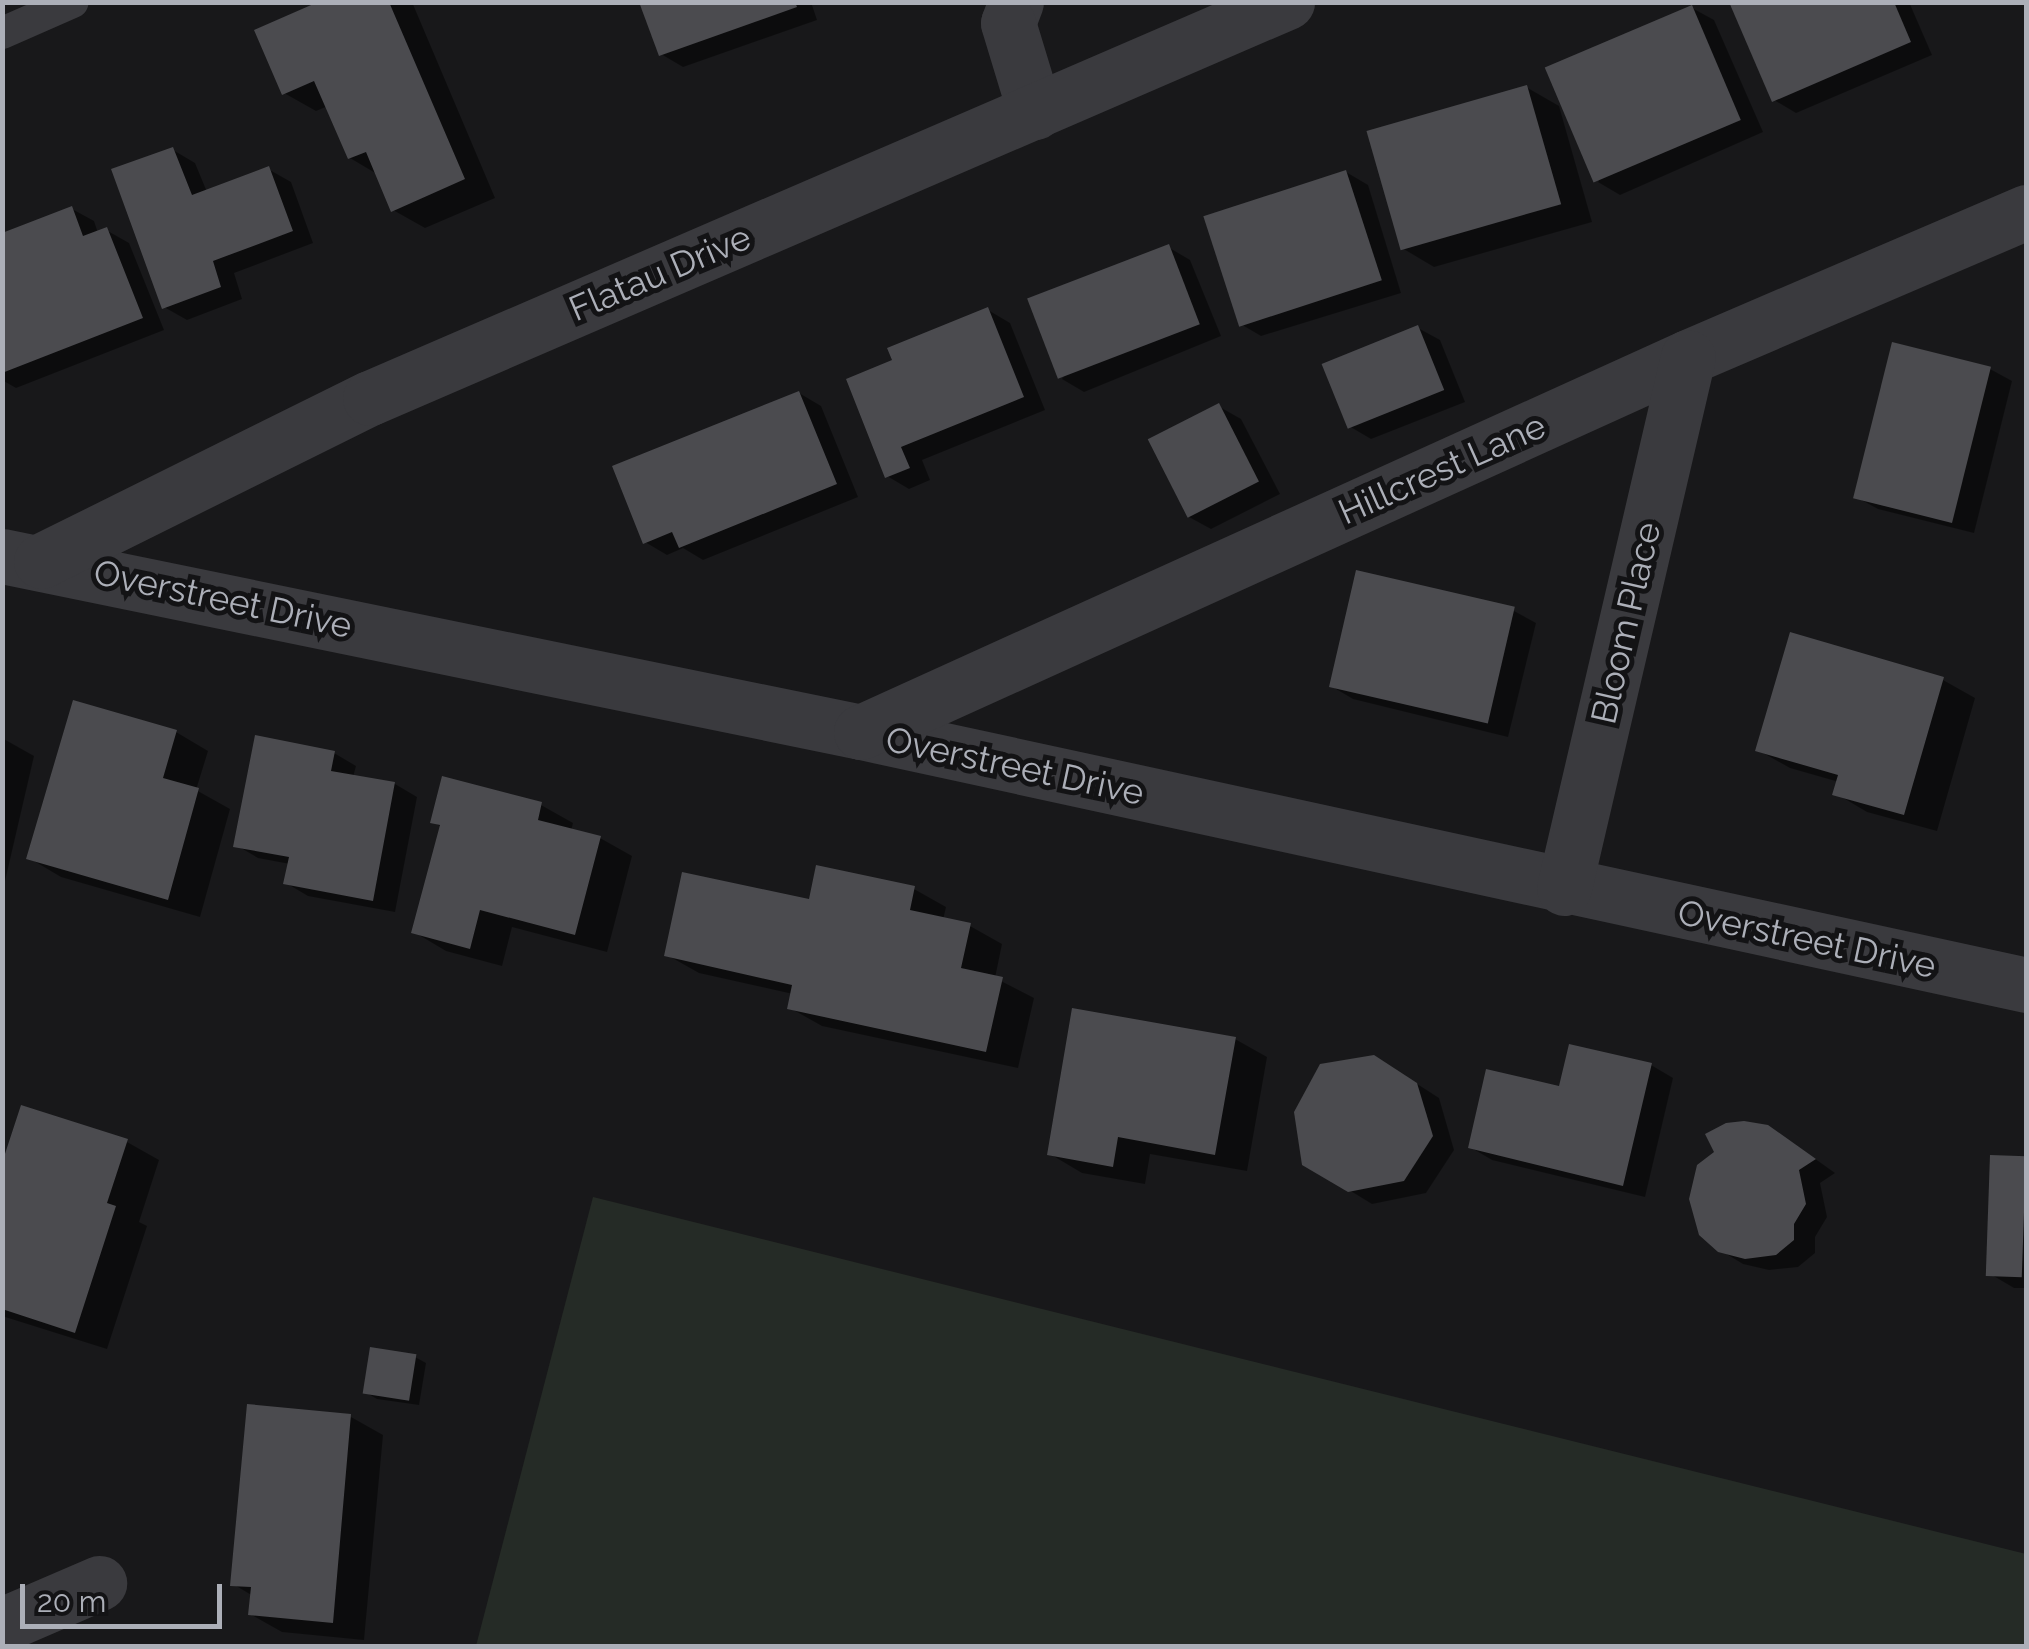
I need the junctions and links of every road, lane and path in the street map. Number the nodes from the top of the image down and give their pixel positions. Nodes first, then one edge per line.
1 (73, 2) edge
2 (1016, 2) edge
3 (1287, 2) edge
4 (2, 33) edge
5 (1035, 112) junction
6 (2026, 212) edge
7 (1688, 358) junction
8 (22, 558) edge
9 (861, 732) junction
10 (1564, 888) junction
11 (2025, 980) edge
12 (100, 1583) dead end
13 (2, 1625) edge

1 - 4 lane
2 - 5 street
3 - 5 street, Flatau Drive
5 - 8 street, Flatau Drive
6 - 7 street, Hillcrest Lane
7 - 9 street, Hillcrest Lane
7 - 10 street, Bloom Place
8 - 9 street, Overstreet Drive
9 - 10 street, Overstreet Drive
10 - 11 street, Overstreet Drive
12 - 13 street

